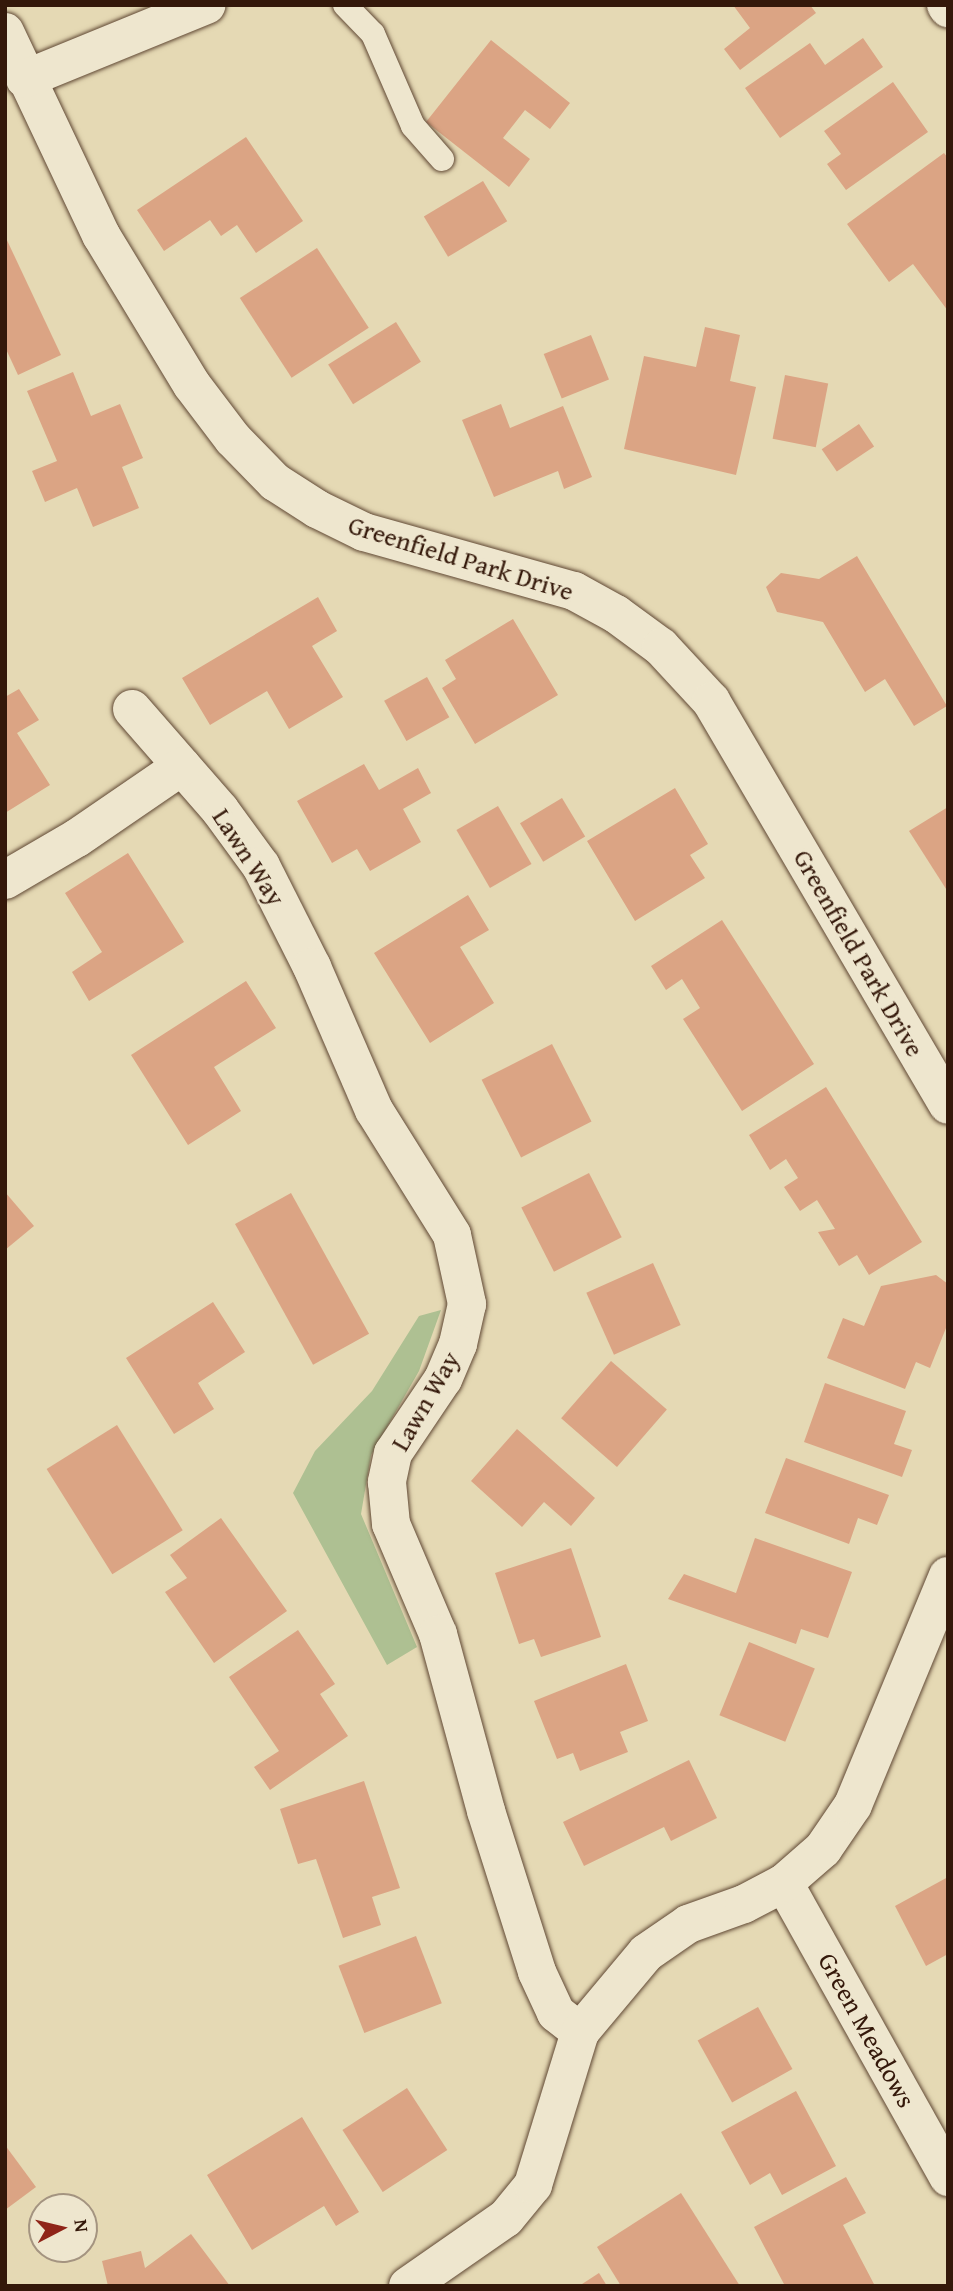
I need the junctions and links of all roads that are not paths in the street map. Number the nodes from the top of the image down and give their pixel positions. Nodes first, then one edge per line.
1 (206, 5) edge
2 (345, 5) edge
3 (5, 32) edge
4 (25, 79) junction
5 (442, 159) dead end
6 (132, 709) dead end
7 (182, 766) junction
8 (5, 880) edge
9 (948, 1105) edge
10 (948, 1576) edge
11 (785, 1883) junction
12 (580, 2032) junction
13 (948, 2177) edge
14 (408, 2286) edge

1 - 4 street
2 - 5 lane
3 - 4 street, Greenfield Park Drive
4 - 9 street, Greenfield Park Drive
6 - 7 street, Lawn Way
7 - 8 street
7 - 12 street, Lawn Way
10 - 11 street
11 - 12 street
11 - 13 street, Green Meadows
12 - 14 street

